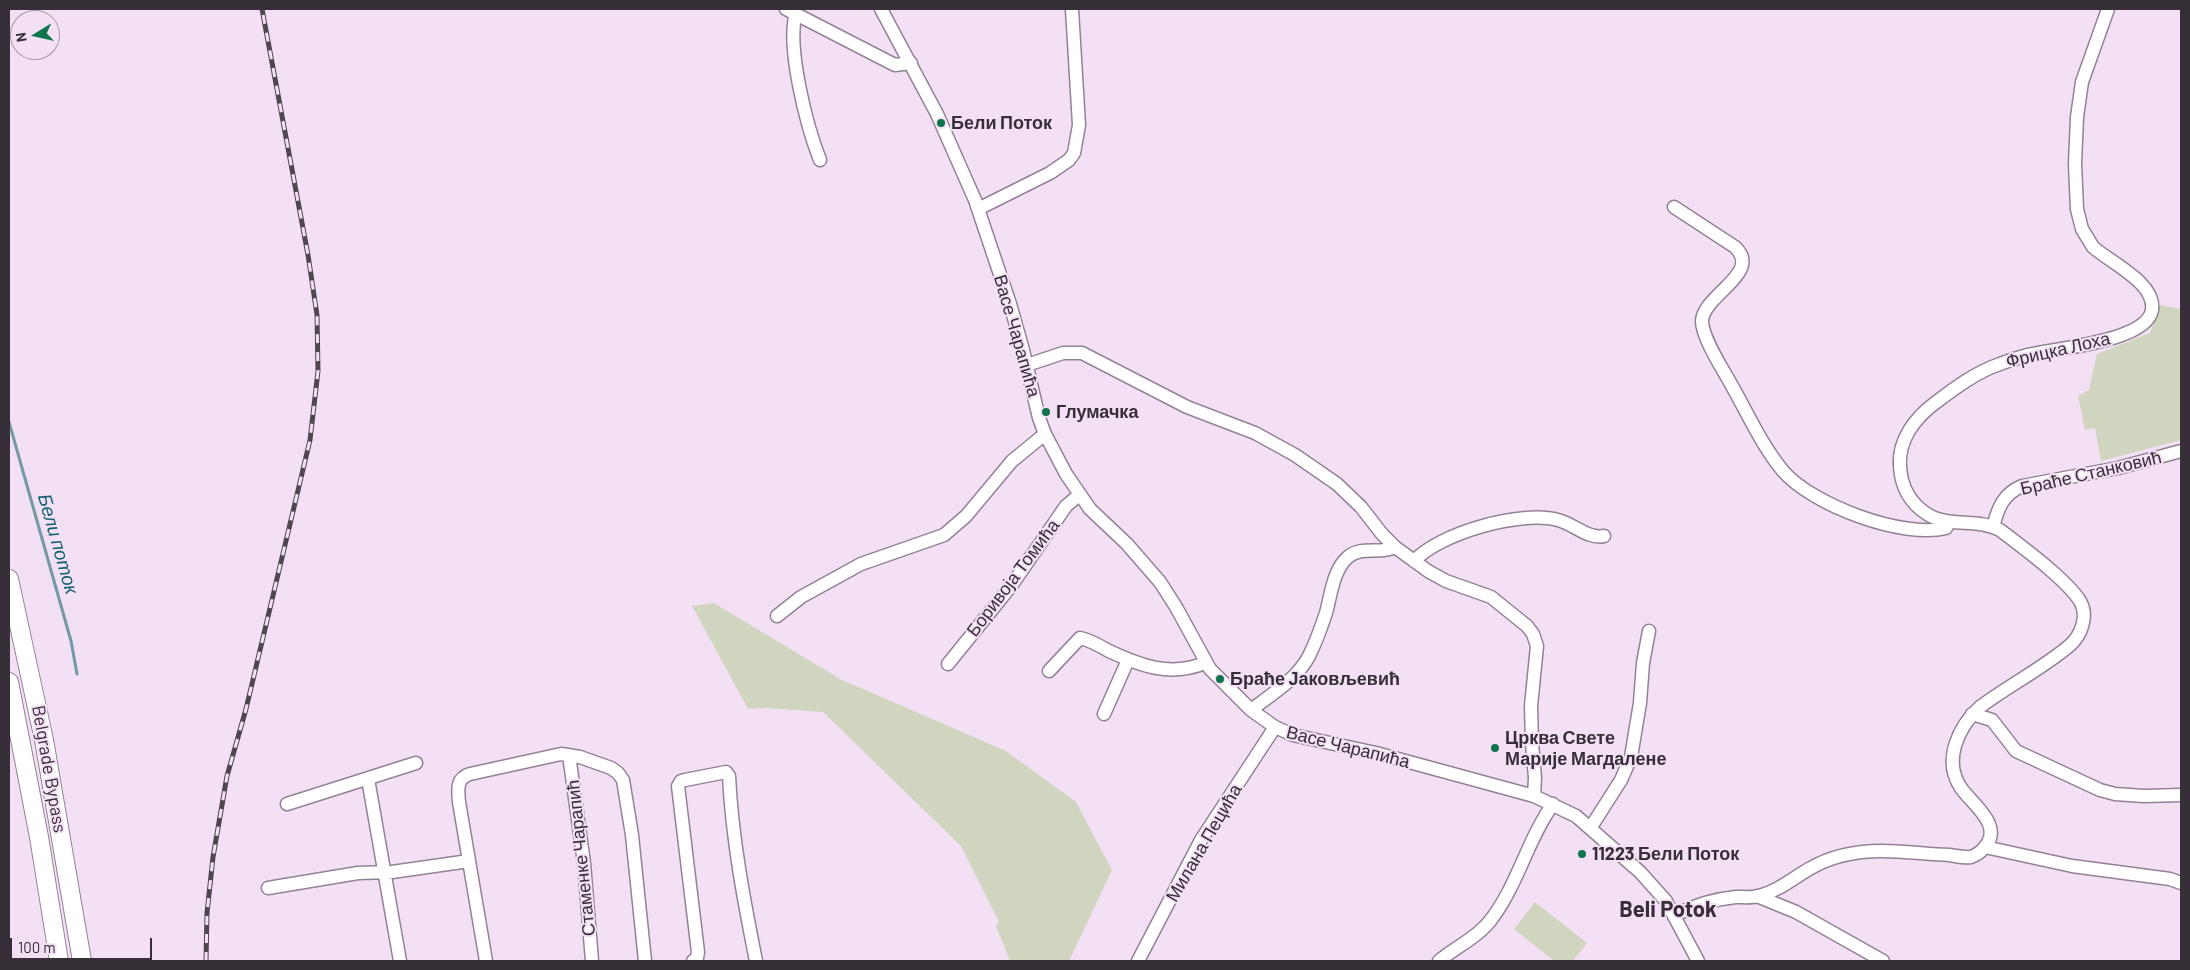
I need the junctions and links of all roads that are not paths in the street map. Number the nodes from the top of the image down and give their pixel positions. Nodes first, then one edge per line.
1 (881, 9) edge
2 (1072, 9) edge
3 (2108, 9) edge
4 (791, 11) edge
5 (911, 62) junction
6 (820, 160) dead end
7 (1674, 207) dead end
8 (978, 209) junction
9 (1027, 365) junction
10 (1046, 434) junction
11 (2181, 451) edge
12 (1079, 495) junction
13 (1949, 522) junction
14 (1993, 527) junction
15 (1604, 536) dead end
16 (1395, 547) junction
17 (1414, 561) junction
18 (9, 579) edge
19 (777, 616) dead end
20 (1649, 630) dead end
21 (1128, 660) junction
22 (1205, 663) junction
23 (948, 664) dead end
24 (1049, 671) dead end
25 (9, 682) edge
26 (1251, 710) junction
27 (1104, 714) dead end
28 (1972, 714) junction
29 (1275, 728) junction
30 (569, 755) junction
31 (416, 763) dead end
32 (368, 779) junction
33 (1534, 796) junction
34 (2180, 799) edge
35 (288, 804) dead end
36 (1553, 804) junction
37 (1591, 828) junction
38 (1985, 847) junction
39 (469, 861) junction
40 (384, 872) junction
41 (2181, 883) edge
42 (1781, 887) junction
43 (268, 888) dead end
44 (1757, 896) junction
45 (1796, 912) junction
46 (1675, 915) junction
47 (59, 961) edge
48 (82, 961) edge
49 (400, 961) edge
50 (486, 961) edge
51 (592, 961) edge
52 (644, 961) edge
53 (692, 961) edge
54 (756, 961) edge
55 (1138, 961) edge
56 (1439, 961) edge
57 (1698, 961) edge
58 (1883, 961) edge

1 - 5 street, Васе Чарапића
2 - 8 street
3 - 13 street, Фрицка Лоха
4 - 5 street
4 - 6 street
5 - 8 street, Васе Чарапића
7 - 13 street
8 - 9 street, Васе Чарапића
9 - 10 street, Васе Чарапића
9 - 16 street
10 - 12 street, Васе Чарапића
10 - 19 street
11 - 14 street, Браће Станковић
12 - 22 street, Васе Чарапића
12 - 23 street, Боривоја Томића
13 - 14 street, Фрицка Лоха
14 - 28 street, Фрицка Лоха
15 - 17 street
16 - 17 street
16 - 26 street
17 - 33 street
18 - 48 highway, Belgrade Bypass
20 - 37 street
21 - 22 street
21 - 24 street
21 - 27 street
22 - 26 street, Васе Чарапића
25 - 47 highway, Belgrade Bypass
26 - 29 street, Васе Чарапића
28 - 34 street
28 - 38 street, Фрицка Лоха
29 - 33 street, Васе Чарапића
29 - 55 street, Милана Пецића
30 - 39 street
30 - 51 street, Стаменке Чарапић
30 - 52 street
31 - 32 street
32 - 35 street
32 - 40 street
33 - 36 street, Васе Чарапића
36 - 37 street, Васе Чарапића
36 - 56 street
37 - 46 street, Васе Чарапића
38 - 41 street
38 - 42 street
39 - 40 street
39 - 50 street
40 - 43 street
40 - 49 street
42 - 44 street
42 - 45 street
44 - 45 street
44 - 46 street
45 - 58 street
46 - 57 street, Васе Чарапића
53 - 54 street

